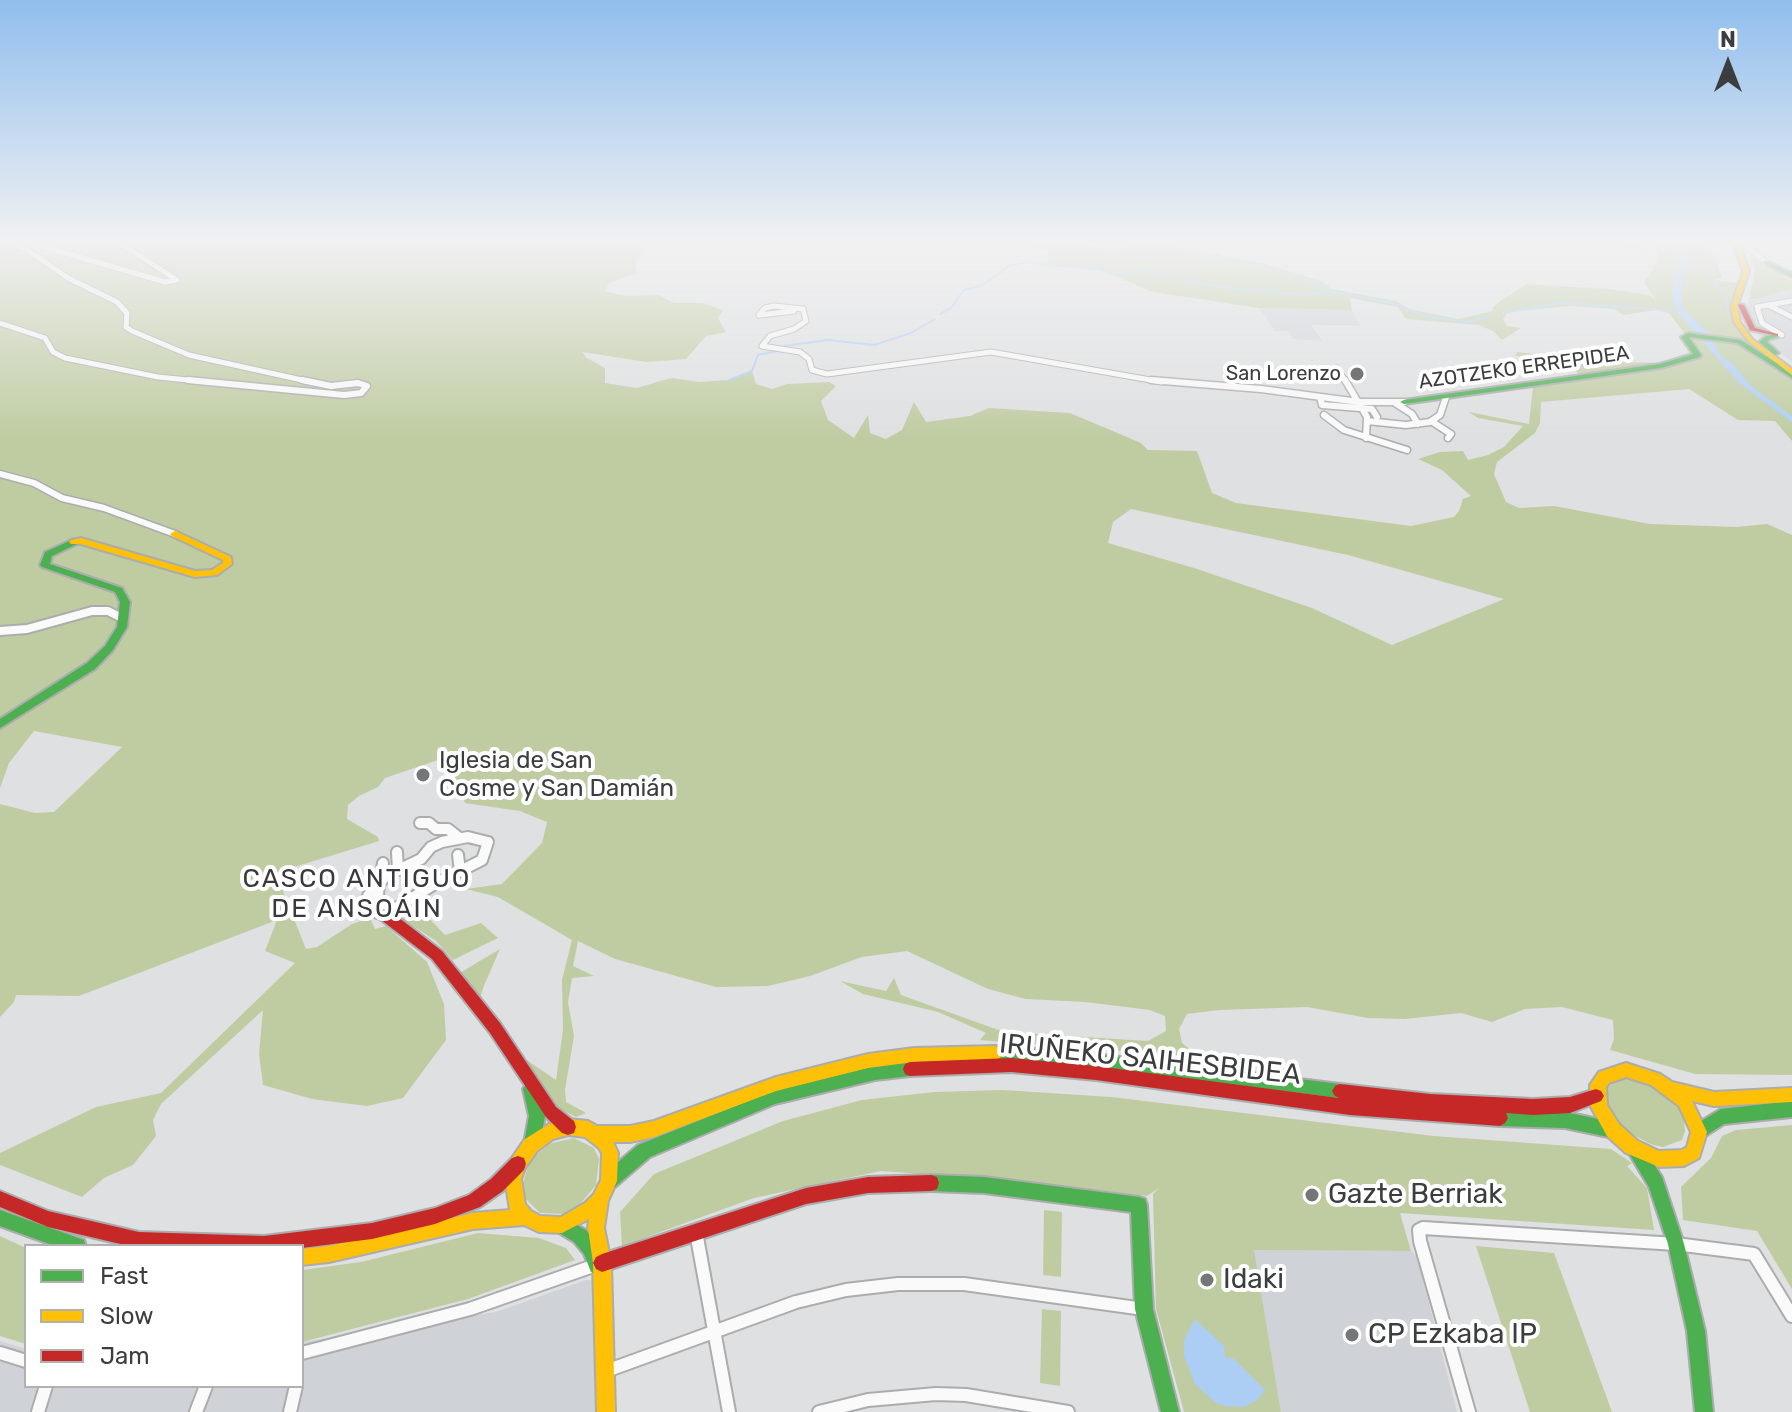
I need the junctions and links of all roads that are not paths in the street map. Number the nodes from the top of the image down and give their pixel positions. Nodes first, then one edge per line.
1 (1741, 305) joint
2 (121, 306) edge
3 (776, 306) edge
4 (786, 306) edge
5 (1734, 306) edge
6 (1762, 306) edge
7 (1768, 306) edge
8 (803, 309) junction
9 (1790, 314) edge
10 (0, 323) edge
11 (1779, 335) junction
12 (1792, 335) edge
13 (1337, 368) dead end
14 (1792, 371) edge
15 (1446, 397) junction
16 (1399, 402) junction
17 (1361, 404) junction
18 (1324, 415) dead end
19 (1377, 417) dead end
20 (1431, 421) junction
21 (1418, 424) junction
22 (1366, 425) junction
23 (1343, 429) junction
24 (1366, 438) junction
25 (1448, 438) dead end
26 (1407, 450) dead end
27 (0, 474) edge
28 (175, 534) joint
29 (122, 618) junction
30 (0, 631) edge
31 (0, 724) edge
32 (420, 823) dead end
33 (458, 837) junction
34 (397, 852) dead end
35 (458, 855) dead end
36 (383, 863) dead end
37 (398, 870) junction
38 (460, 871) junction
39 (380, 880) junction
40 (385, 915) junction
41 (524, 1070) junction
42 (1669, 1088) junction
43 (1792, 1095) edge
44 (1596, 1096) junction
45 (1792, 1109) edge
46 (568, 1127) junction
47 (1613, 1130) junction
48 (1699, 1132) junction
49 (596, 1134) junction
50 (531, 1145) junction
51 (1632, 1147) junction
52 (1672, 1160) junction
53 (518, 1164) junction
54 (609, 1181) junction
55 (0, 1199) edge
56 (600, 1200) junction
57 (1662, 1200) junction
58 (525, 1217) junction
59 (0, 1218) edge
60 (562, 1225) junction
61 (696, 1231) junction
62 (72, 1244) edge
63 (1676, 1244) junction
64 (304, 1257) edge
65 (599, 1264) junction
66 (1144, 1309) junction
67 (1792, 1316) edge
68 (714, 1331) junction
69 (0, 1353) edge
70 (304, 1353) edge
71 (24, 1360) edge
72 (605, 1372) junction
73 (45, 1388) edge
74 (205, 1388) edge
75 (296, 1388) edge
76 (38, 1412) edge
77 (196, 1412) edge
78 (290, 1412) edge
79 (606, 1412) edge
80 (729, 1412) edge
81 (819, 1412) edge
82 (1068, 1412) edge
83 (1170, 1412) edge
84 (1469, 1412) edge
85 (1704, 1412) edge

1 - 11 main road
1 - 14 main road
2 - 10 street
3 - 8 street
4 - 8 street
5 - 14 main road
6 - 11 street
7 - 9 street
8 - 17 street
11 - 12 street
11 - 14 main road
13 - 17 street
14 - 15 main road, AZOTZEKO ERREPIDEA
15 - 16 main road, AZOTZEKO ERREPIDEA
15 - 20 street
16 - 17 street
16 - 21 street
17 - 19 street
17 - 22 street
18 - 23 street
20 - 21 street
20 - 25 street
21 - 22 street
22 - 23 street
22 - 24 street
23 - 24 street
24 - 26 street
27 - 28 street
28 - 29 main road
29 - 30 street
29 - 31 main road
32 - 33 street
33 - 37 street
33 - 38 street
34 - 37 street
35 - 38 street
36 - 39 street
37 - 39 street
38 - 40 street
39 - 40 street
40 - 41 main road
41 - 46 main road
41 - 50 main road
42 - 43 main road
42 - 44 main road
42 - 48 main road
44 - 47 main road
44 - 49 main road, IRUÑEKO SAIHESBIDEA
45 - 48 main road
46 - 49 main road
46 - 50 main road
47 - 51 main road
47 - 54 main road, IRUÑEKO SAIHESBIDEA
48 - 52 main road
49 - 54 main road
50 - 53 main road
51 - 52 main road
51 - 57 main road
52 - 57 main road
53 - 55 main road
53 - 58 main road
54 - 56 main road
56 - 60 main road
56 - 65 main road
57 - 63 main road
58 - 60 main road
58 - 64 main road
59 - 62 main road
60 - 65 main road
61 - 65 main road
61 - 66 main road
61 - 68 street
63 - 67 street
63 - 84 street
63 - 85 main road
65 - 70 street
65 - 72 main road
66 - 68 street
66 - 83 main road
68 - 72 street
68 - 80 street
69 - 71 street
72 - 79 main road
73 - 76 street
74 - 77 street
75 - 78 street
81 - 82 street

